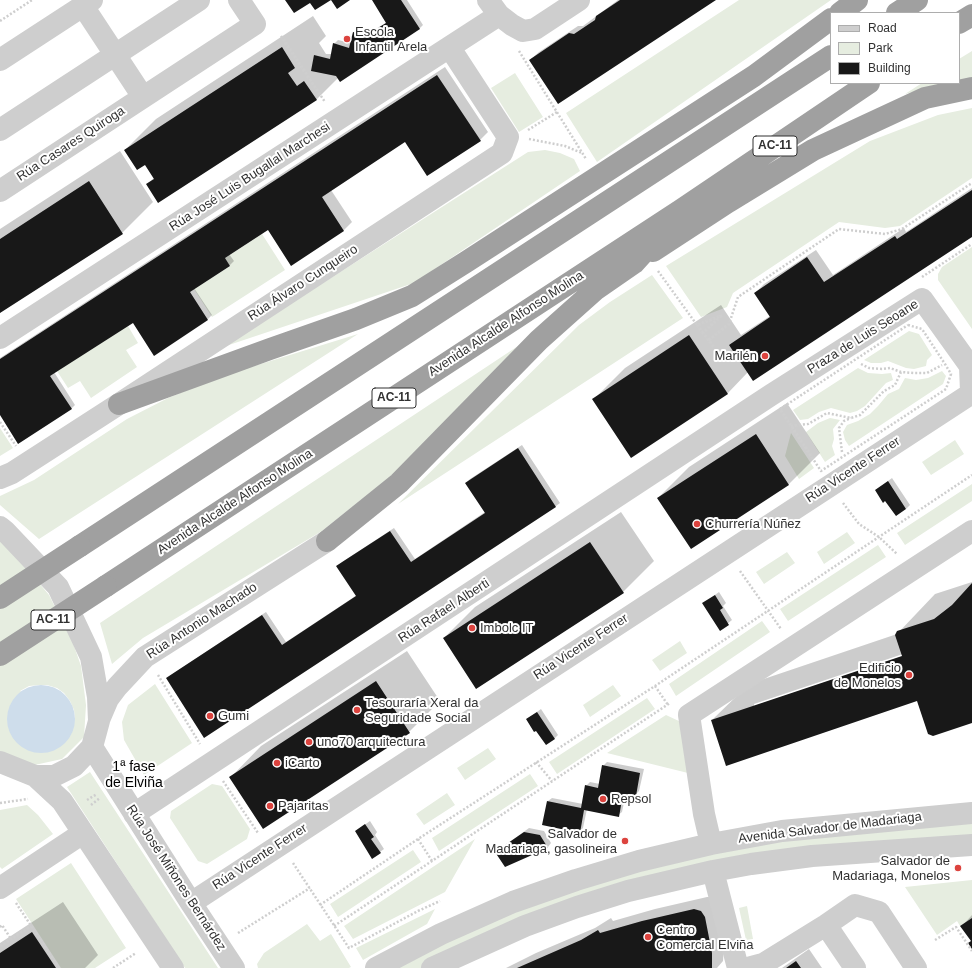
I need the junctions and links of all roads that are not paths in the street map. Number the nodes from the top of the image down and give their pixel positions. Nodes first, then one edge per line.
1 (199, 0) edge
2 (239, 0) edge
3 (579, 0) edge
4 (857, 0) edge
5 (917, 0) edge
6 (87, 3) edge
7 (494, 8) edge
8 (841, 12) edge
9 (899, 12) edge
10 (972, 15) edge
11 (830, 20) edge
12 (960, 22) edge
13 (450, 48) junction
14 (115, 55) junction
15 (830, 57) edge
16 (1, 59) edge
17 (868, 84) edge
18 (972, 88) edge
19 (143, 97) junction
20 (678, 125) junction
21 (0, 130) edge
22 (654, 172) junction
23 (0, 191) edge
24 (569, 196) junction
25 (728, 202) junction
26 (681, 210) junction
27 (634, 264) junction
28 (0, 338) edge
29 (972, 392) edge
30 (119, 404) junction
31 (753, 408) joint
32 (0, 478) edge
33 (0, 527) edge
34 (972, 531) edge
35 (327, 541) joint
36 (0, 598) edge
37 (0, 655) edge
38 (99, 721) junction
39 (92, 747) junction
40 (0, 762) edge
41 (28, 774) junction
42 (0, 778) edge
43 (972, 813) edge
44 (134, 814) junction
45 (83, 833) junction
46 (711, 844) junction
47 (972, 845) edge
48 (713, 871) junction
49 (7, 893) edge
50 (191, 903) junction
51 (826, 925) junction
52 (173, 968) edge
53 (234, 968) edge
54 (376, 968) edge
55 (432, 968) edge
56 (738, 968) edge
57 (748, 968) edge
58 (855, 968) edge
59 (916, 968) edge

1 - 14 street
2 - 19 street, Rúa Casares Quiroga
3 - 7 street
4 - 8 highway
5 - 9 highway
6 - 14 street
6 - 16 street
7 - 13 street, Rúa José Luis Bugallal Marchesi
10 - 12 highway
11 - 20 highway
13 - 28 street, Rúa José Luis Bugallal Marchesi
13 - 30 street, Rúa Álvaro Cunqueiro
14 - 19 street
14 - 21 street
15 - 22 highway
17 - 26 highway, Avenida Alcalde Alfonso Molina / AC-11
18 - 25 highway
19 - 23 street, Rúa Casares Quiroga
20 - 22 highway
20 - 24 highway
22 - 24 highway
22 - 36 highway, bridge
24 - 30 highway
25 - 26 highway
25 - 27 highway
26 - 27 highway
26 - 37 highway, Avenida Alcalde Alfonso Molina / AC-11, bridge
27 - 35 highway
29 - 31 street, Praza de Luis Seoane
29 - 50 street, Rúa Vicente Ferrer
30 - 32 street, Rúa Álvaro Cunqueiro
31 - 44 street, Rúa Rafael Alberti
33 - 38 street
34 - 46 street
35 - 38 street, Rúa Antonio Machado
38 - 39 street
39 - 41 street
39 - 44 street, Rúa José Miñones Bernárdez
40 - 41 street
41 - 42 street
41 - 45 street
43 - 46 street, Avenida Salvador de Madariaga
44 - 50 street, Rúa José Miñones Bernárdez
45 - 49 street
45 - 52 street
46 - 54 street, Avenida Salvador de Madariaga
47 - 48 street, Avenida Salvador de Madariaga
48 - 55 street, Avenida Salvador de Madariaga
48 - 56 street
50 - 53 street, Rúa José Miñones Bernárdez
51 - 57 street
51 - 58 street
51 - 59 street

